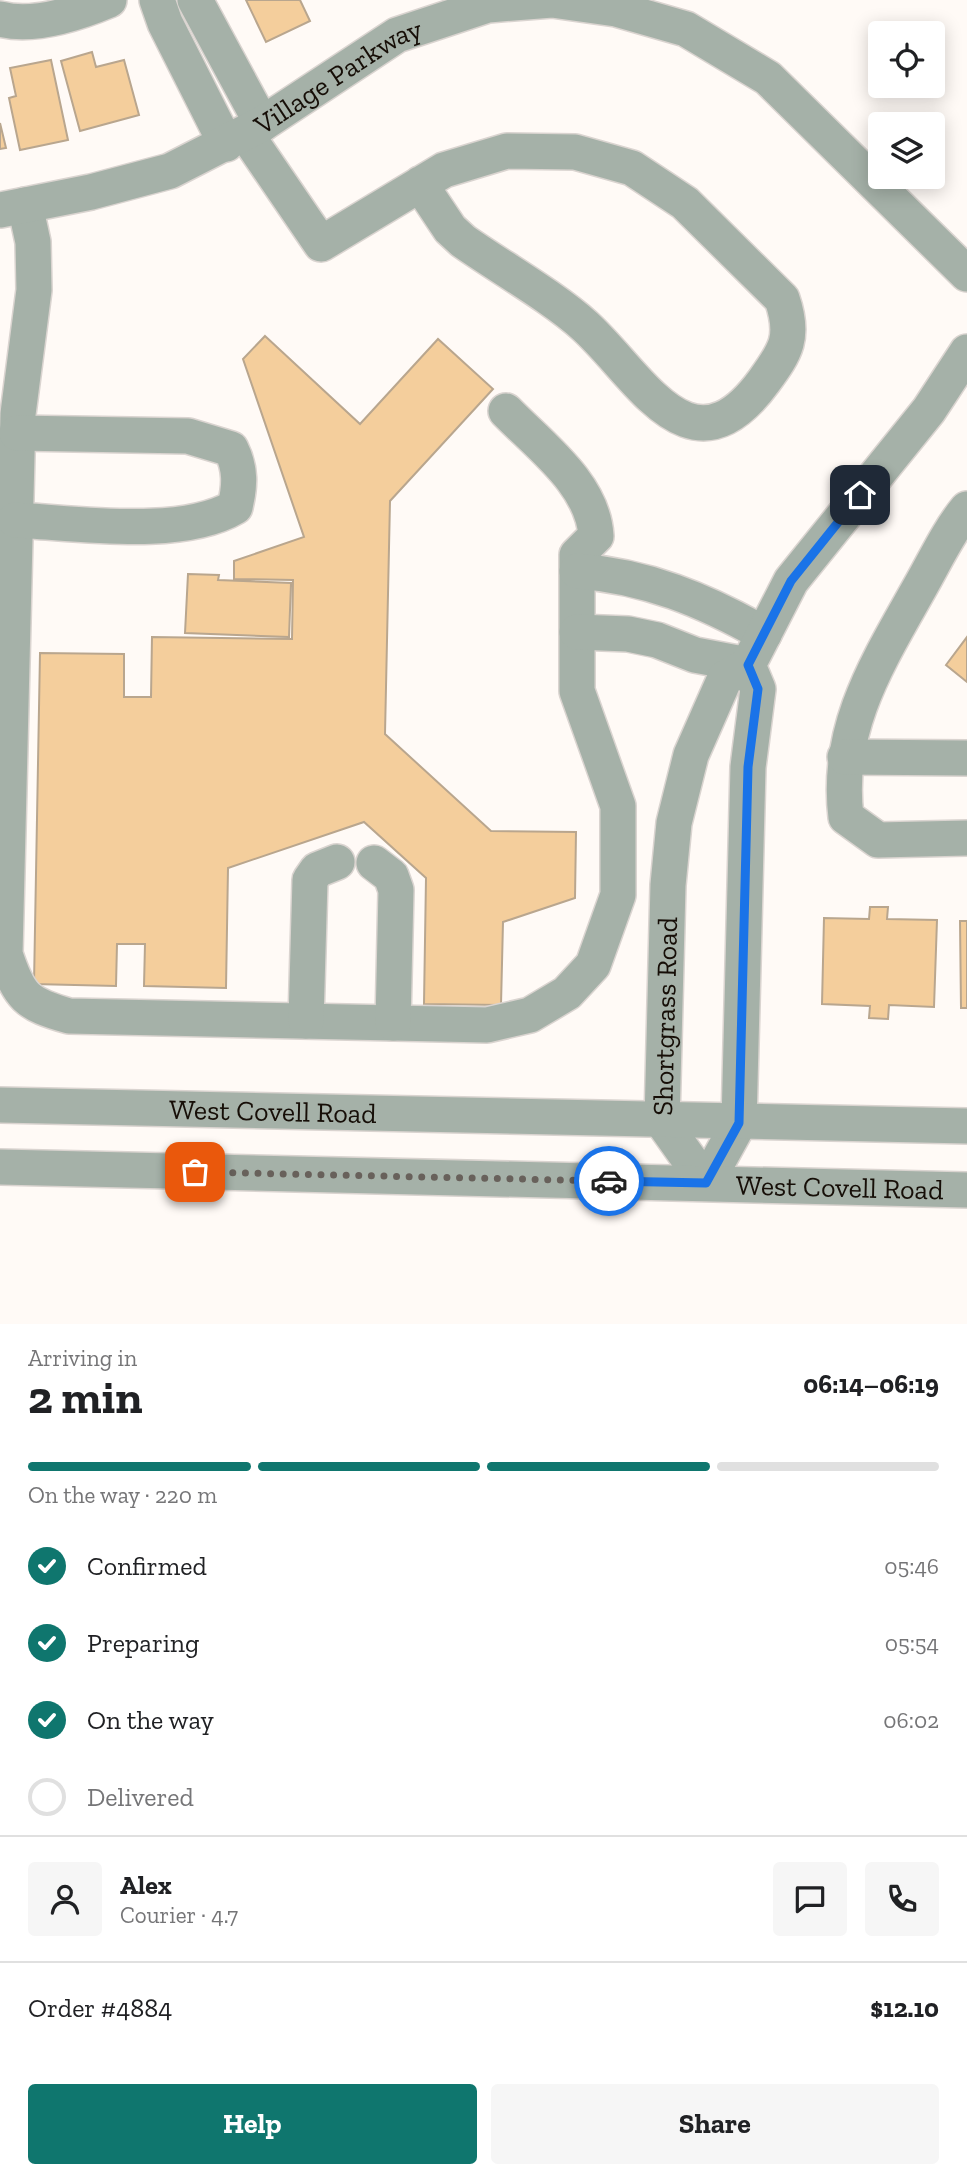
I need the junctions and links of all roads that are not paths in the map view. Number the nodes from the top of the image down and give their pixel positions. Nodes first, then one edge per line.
1 (109, 0) edge
2 (157, 0) edge
3 (435, 10) edge
4 (201, 11) edge
5 (0, 19) edge
6 (173, 39) junction
7 (244, 134) junction
8 (420, 184) junction
9 (13, 207) edge
10 (967, 274) edge
11 (967, 352) edge
12 (506, 411) dead end
13 (18, 433) junction
14 (967, 509) edge
15 (15, 520) junction
16 (577, 563) junction
17 (669, 588) junction
18 (577, 632) junction
19 (764, 634) junction
20 (657, 640) junction
21 (748, 665) junction
22 (845, 757) junction
23 (967, 758) edge
24 (967, 838) edge
25 (337, 863) dead end
26 (373, 863) dead end
27 (306, 1021) junction
28 (393, 1023) junction
29 (0, 1105) edge
30 (662, 1121) junction
31 (739, 1123) junction
32 (967, 1126) edge
33 (0, 1167) edge
34 (706, 1183) junction
35 (967, 1190) edge

1 - 5 street
2 - 6 street
3 - 7 street, Village Parkway
3 - 10 street, Village Parkway
4 - 6 street
4 - 7 street
6 - 7 street
7 - 8 street
7 - 9 street, Village Parkway
8 - 8 street
9 - 13 street
11 - 19 street, Shortgrass Road
12 - 16 street
13 - 15 street
13 - 15 street
14 - 22 street
15 - 27 street
16 - 17 street
16 - 18 street
17 - 19 street
17 - 20 street
18 - 20 street
18 - 28 street
19 - 21 street, Shortgrass Road
20 - 21 street
21 - 30 street, Shortgrass Road
21 - 31 street
22 - 23 street
22 - 24 street
25 - 27 street
26 - 28 street
27 - 28 street
29 - 30 street, West Covell Road
30 - 31 street, West Covell Road
30 - 34 street, Shortgrass Road
31 - 32 street, West Covell Road
31 - 34 street
33 - 34 street, West Covell Road
34 - 35 street, West Covell Road

